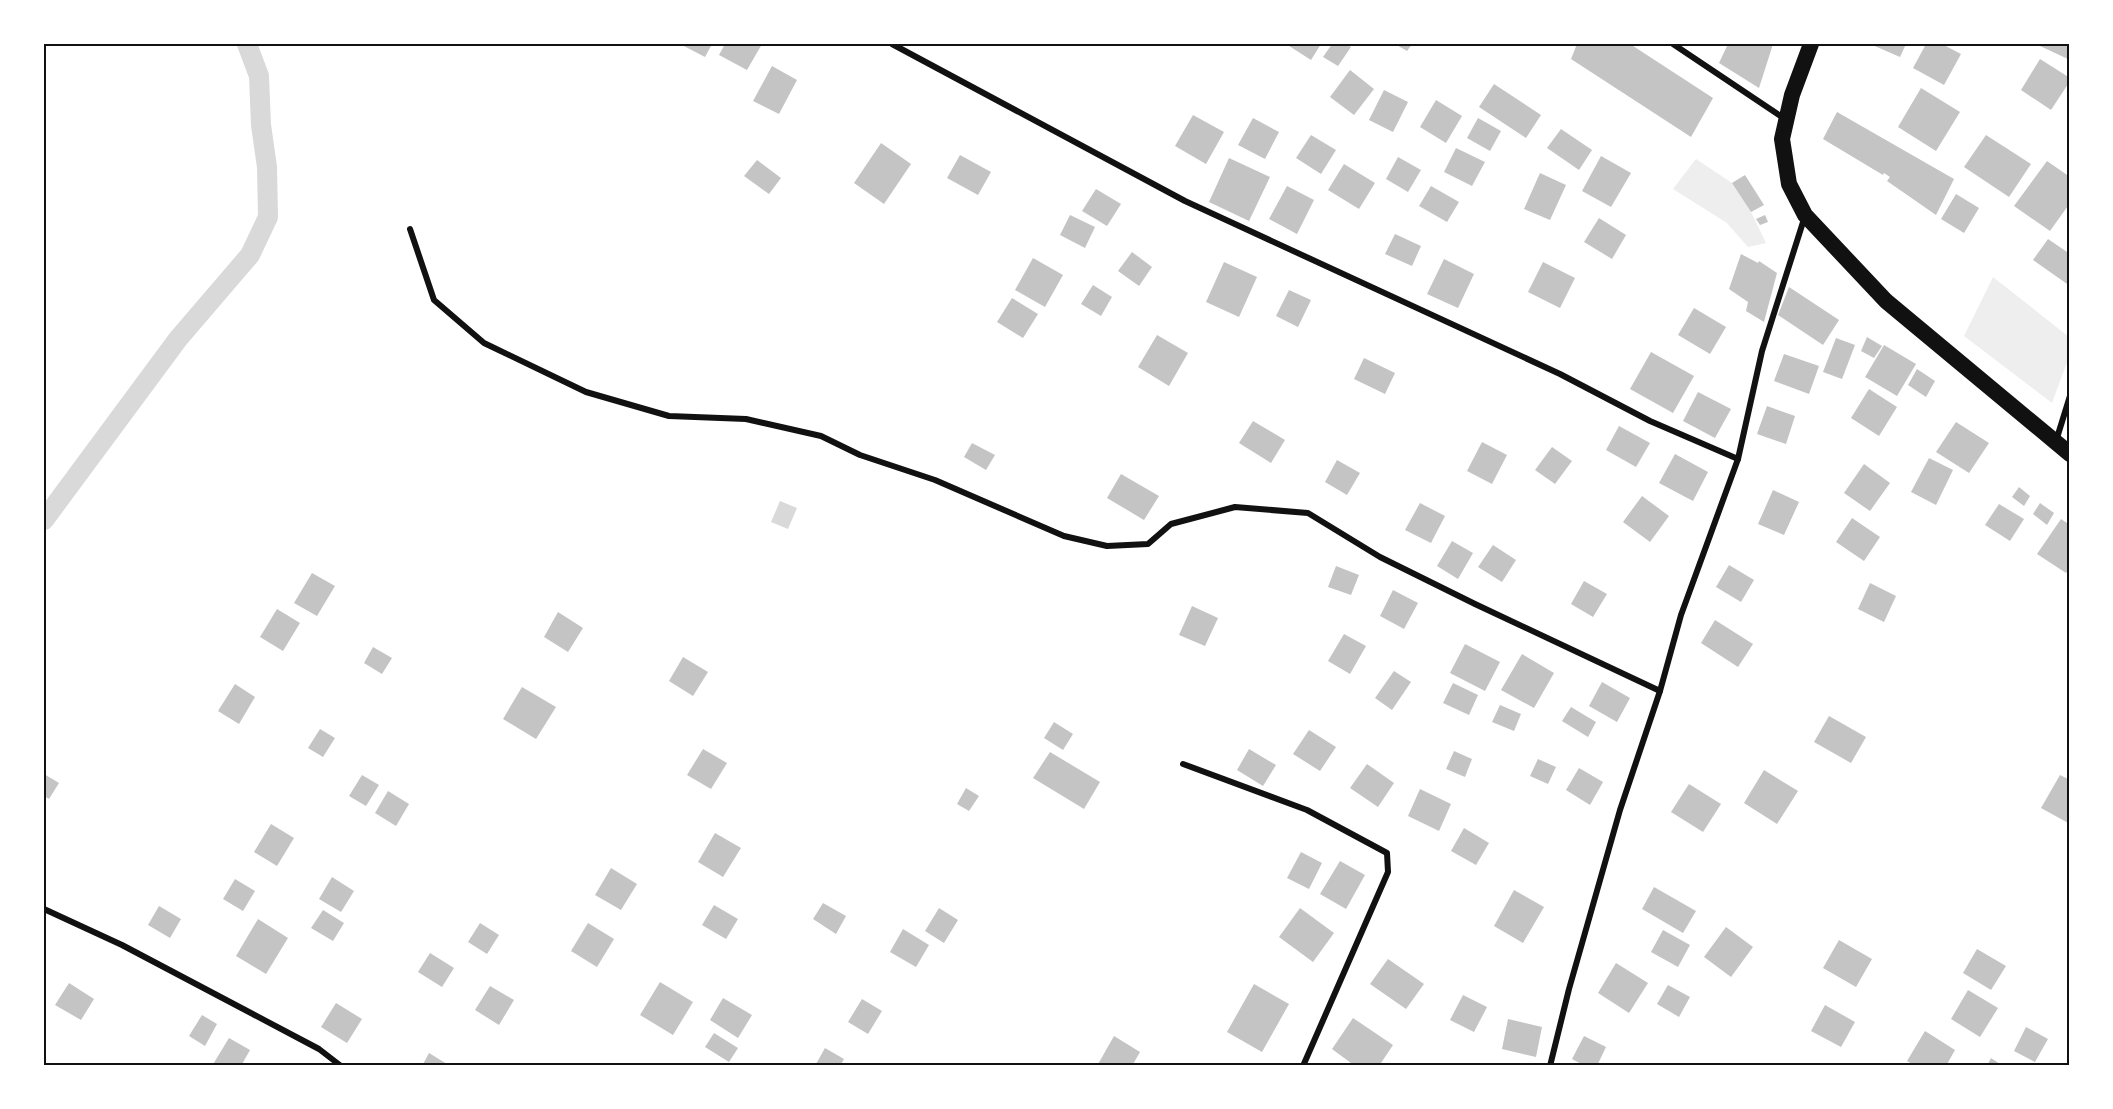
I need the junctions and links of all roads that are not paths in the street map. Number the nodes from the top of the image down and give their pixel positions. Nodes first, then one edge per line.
1 (892, 44) edge
2 (1673, 44) edge
3 (1811, 44) edge
4 (1785, 119) junction
5 (1805, 215) junction
6 (410, 230) dead end
7 (2070, 396) edge
8 (2055, 442) junction
9 (2070, 454) edge
10 (1738, 459) junction
11 (1660, 691) junction
12 (1183, 765) dead end
13 (44, 909) edge
14 (341, 1065) edge
15 (1303, 1065) edge
16 (1550, 1065) edge

1 - 10 street
2 - 4 street
3 - 4 highway
4 - 5 highway
5 - 8 highway
5 - 10 street
6 - 11 street
7 - 8 street
8 - 9 highway
10 - 11 street
11 - 16 street
12 - 15 street
13 - 14 street

